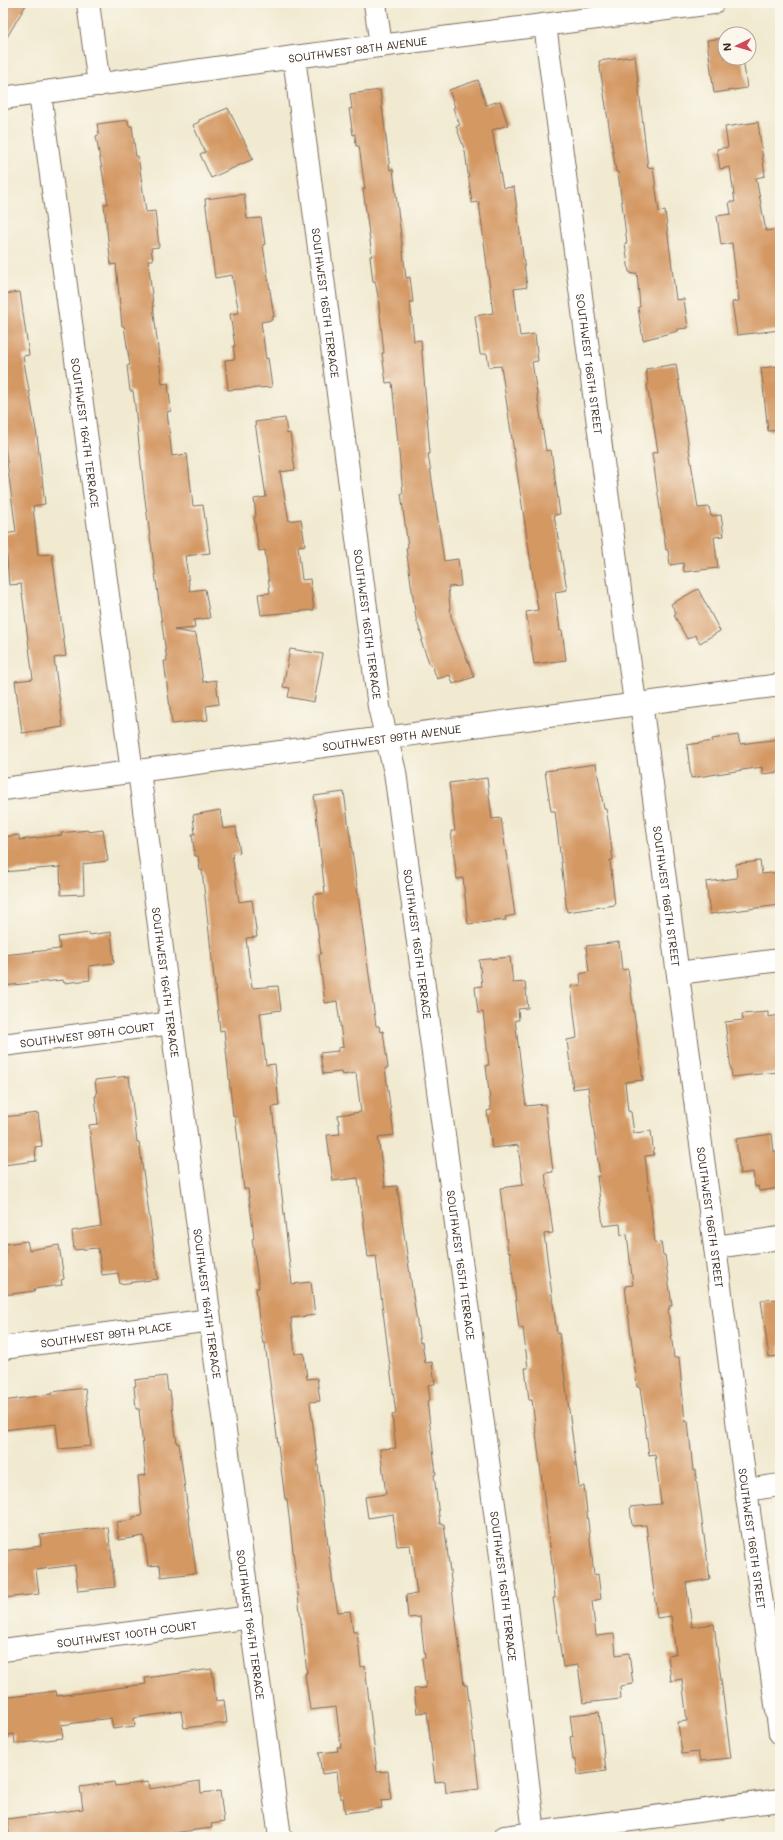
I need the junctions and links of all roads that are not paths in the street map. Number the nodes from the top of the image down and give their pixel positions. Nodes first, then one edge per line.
1 (88, 3) edge
2 (375, 3) edge
3 (713, 3) edge
4 (662, 6) edge
5 (545, 25) junction
6 (380, 46) junction
7 (294, 57) junction
8 (99, 85) junction
9 (40, 94) junction
10 (3, 98) edge
11 (780, 685) edge
12 (638, 703) junction
13 (386, 737) junction
14 (135, 771) junction
15 (3, 789) edge
16 (780, 960) edge
17 (678, 973) junction
18 (172, 1023) junction
19 (3, 1045) edge
20 (780, 1238) edge
21 (715, 1247) junction
22 (210, 1320) junction
23 (3, 1348) edge
24 (780, 1485) edge
25 (746, 1490) junction
26 (251, 1617) junction
27 (3, 1650) edge
28 (780, 1733) edge
29 (780, 1800) edge
30 (534, 1833) junction
31 (280, 1837) edge
32 (506, 1837) edge

1 - 8 street
2 - 6 street
3 - 4 street, SOUTHWEST 98TH AVENUE
4 - 5 street, SOUTHWEST 98TH AVENUE
5 - 6 street, SOUTHWEST 98TH AVENUE
5 - 12 street, SOUTHWEST 166TH STREET
6 - 7 street, SOUTHWEST 98TH AVENUE
7 - 8 street, SOUTHWEST 98TH AVENUE
7 - 13 street, SOUTHWEST 165TH TERRACE
8 - 9 street, SOUTHWEST 98TH AVENUE
9 - 10 street, SOUTHWEST 98TH AVENUE
9 - 14 street, SOUTHWEST 164TH TERRACE
11 - 12 street, SOUTHWEST 99TH AVENUE
12 - 13 street, SOUTHWEST 99TH AVENUE
12 - 17 street, SOUTHWEST 166TH STREET
13 - 14 street, SOUTHWEST 99TH AVENUE
13 - 30 street, SOUTHWEST 165TH TERRACE
14 - 15 street, SOUTHWEST 99TH AVENUE
14 - 18 street, SOUTHWEST 164TH TERRACE
16 - 17 street
17 - 21 street, SOUTHWEST 166TH STREET
18 - 19 street, SOUTHWEST 99TH COURT
18 - 22 street, SOUTHWEST 164TH TERRACE
20 - 21 street
21 - 25 street, SOUTHWEST 166TH STREET
22 - 23 street, SOUTHWEST 99TH PLACE
22 - 26 street, SOUTHWEST 164TH TERRACE
24 - 25 street
25 - 28 street, SOUTHWEST 166TH STREET
26 - 27 street, SOUTHWEST 100TH COURT
26 - 31 street, SOUTHWEST 164TH TERRACE
29 - 30 street
30 - 32 street

